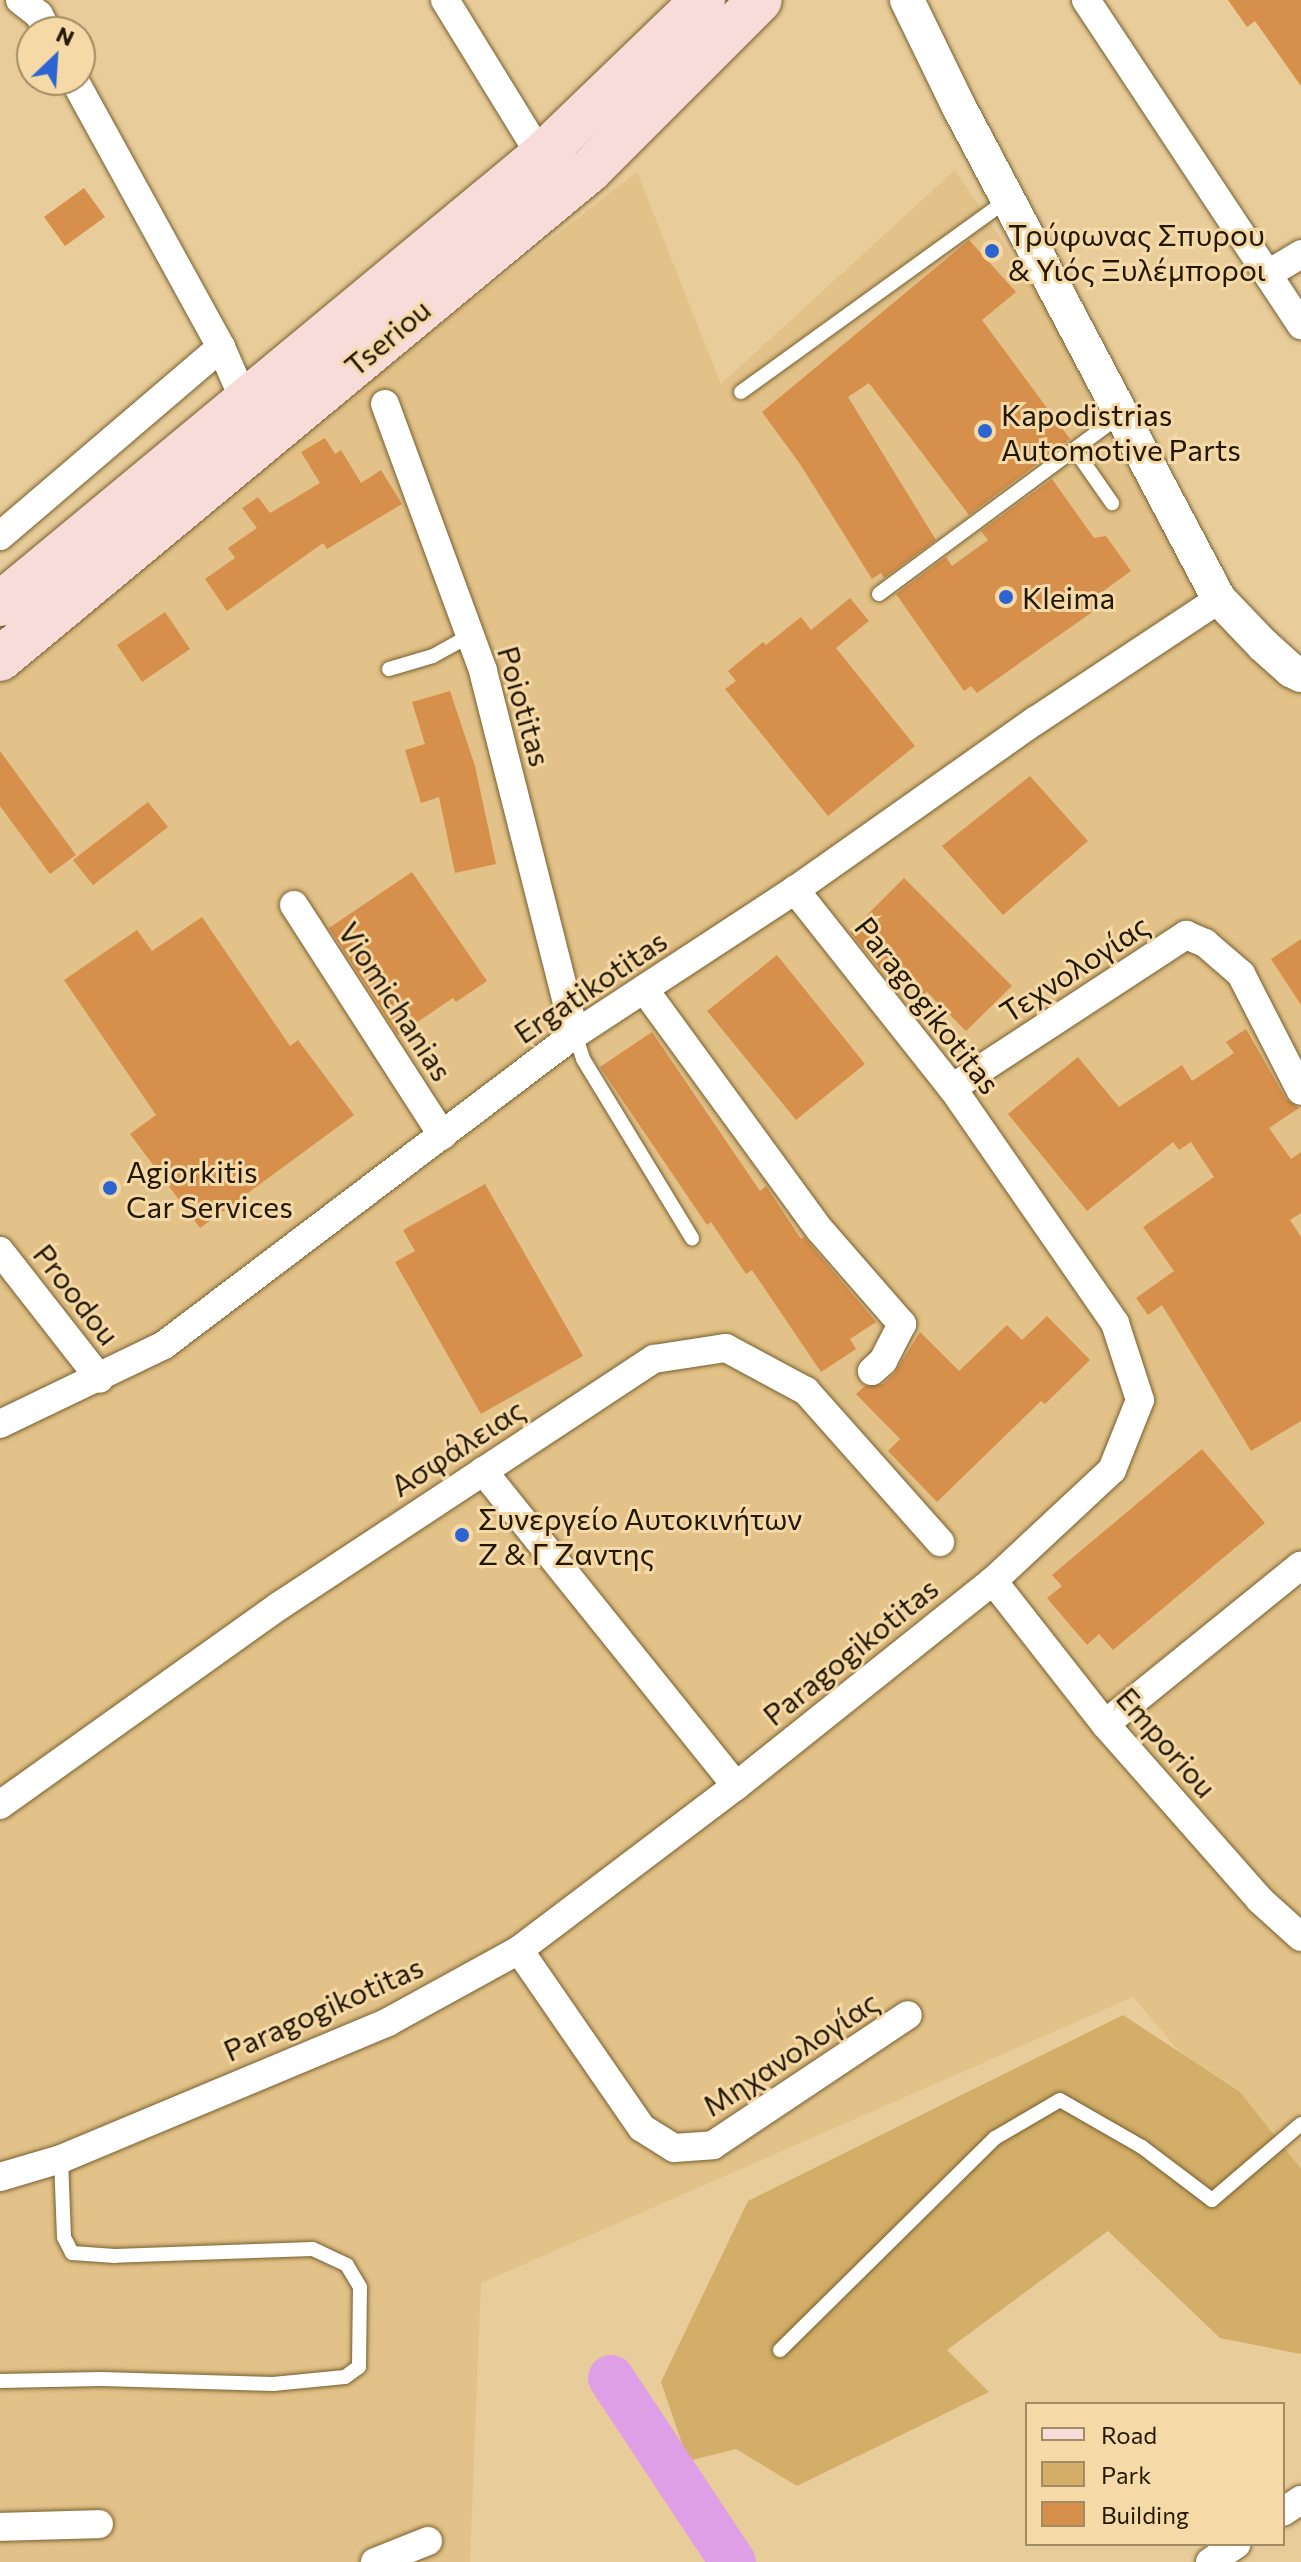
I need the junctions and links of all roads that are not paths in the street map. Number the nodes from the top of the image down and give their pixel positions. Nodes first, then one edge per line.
1 (20, 0) edge
2 (445, 0) edge
3 (703, 0) edge
4 (760, 0) edge
5 (907, 0) edge
6 (1086, 0) edge
7 (40, 16) edge
8 (83, 96) edge
9 (541, 156) junction
10 (1008, 199) junction
11 (1301, 254) edge
12 (1268, 274) junction
13 (1301, 325) edge
14 (221, 347) junction
15 (741, 392) dead end
16 (244, 400) junction
17 (385, 404) dead end
18 (1122, 415) junction
19 (1075, 450) junction
20 (1112, 503) dead end
21 (0, 536) edge
22 (879, 594) dead end
23 (1219, 599) junction
24 (5, 621) edge
25 (469, 636) junction
26 (389, 669) dead end
27 (1298, 676) edge
28 (795, 890) junction
29 (294, 905) dead end
30 (644, 989) junction
31 (575, 1034) junction
32 (952, 1088) junction
33 (1301, 1091) edge
34 (442, 1135) junction
35 (692, 1238) dead end
36 (0, 1251) edge
37 (872, 1371) dead end
38 (100, 1379) junction
39 (0, 1424) edge
40 (483, 1471) junction
41 (940, 1542) dead end
42 (1301, 1565) edge
43 (993, 1581) junction
44 (1105, 1724) junction
45 (736, 1786) junction
46 (0, 1805) edge
47 (1301, 1937) edge
48 (519, 1950) junction
49 (908, 2015) dead end
50 (1301, 2124) edge
51 (61, 2159) junction
52 (0, 2177) edge
53 (780, 2350) dead end
54 (0, 2381) edge
55 (99, 2524) dead end
56 (0, 2527) edge
57 (428, 2541) dead end
58 (1234, 2546) edge
59 (375, 2562) edge
60 (1210, 2562) edge

1 - 7 street
2 - 9 street
3 - 9 main road, Tseriou
4 - 24 main road, Tseriou
5 - 10 street
6 - 12 street
8 - 14 street
9 - 16 main road, Tseriou
10 - 15 lane
10 - 18 street
11 - 12 street
12 - 13 street
14 - 16 street
14 - 21 street
16 - 24 main road, Tseriou
17 - 25 street, Poiotitas
18 - 19 lane
18 - 23 street
19 - 20 lane
19 - 22 lane
23 - 27 street
23 - 28 street, Ergatikotitas
25 - 26 lane
25 - 31 street, Poiotitas
28 - 30 street, Ergatikotitas
28 - 32 street, Paragogikotitas
29 - 34 street, Viomichanias
30 - 31 street, Ergatikotitas
30 - 37 street
31 - 34 street, Ergatikotitas
31 - 35 lane
32 - 33 street, Τεχνολογίας
32 - 43 street, Paragogikotitas
34 - 38 street, Ergatikotitas
36 - 38 street, Proodou
38 - 39 street, Ergatikotitas
40 - 41 street, Ασφάλειας
40 - 45 street
40 - 46 street, Ασφάλειας
42 - 44 street
43 - 44 street, Emporiou
43 - 45 street, Paragogikotitas
44 - 47 street, Emporiou
45 - 48 street, Paragogikotitas
48 - 49 street, Μηχανολογίας
48 - 51 street, Paragogikotitas
50 - 53 lane
51 - 52 street, Paragogikotitas
51 - 54 lane
55 - 56 street
57 - 59 street
58 - 60 street

